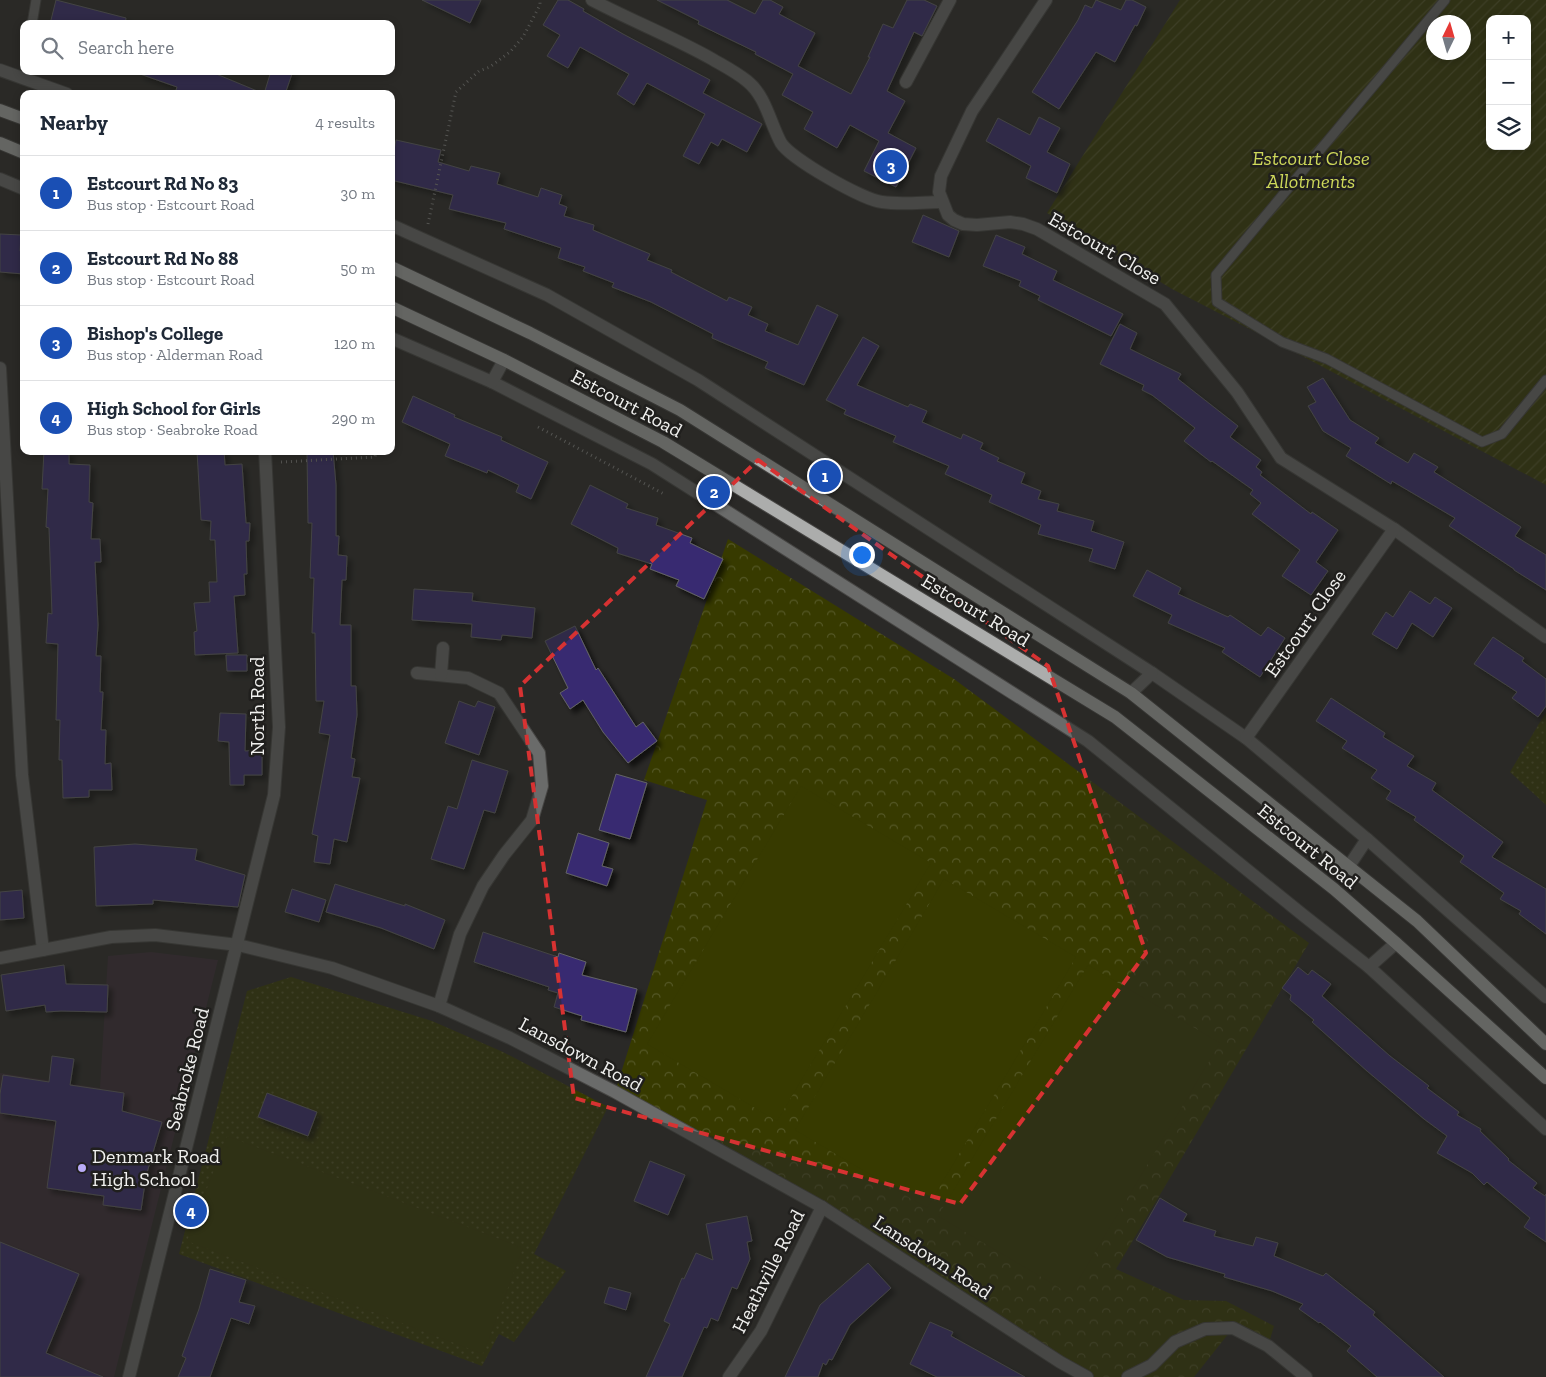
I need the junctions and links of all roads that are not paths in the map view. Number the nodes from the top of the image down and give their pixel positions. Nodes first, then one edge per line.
1 (36, 0) edge
2 (592, 0) edge
3 (950, 0) edge
4 (1046, 0) edge
5 (1445, 0) edge
6 (33, 20) edge
7 (0, 70) edge
8 (20, 73) edge
9 (26, 75) edge
10 (906, 82) dead end
11 (58, 90) edge
12 (0, 110) edge
13 (20, 118) edge
14 (0, 143) edge
15 (20, 151) edge
16 (0, 179) edge
17 (20, 187) edge
18 (942, 202) junction
19 (395, 226) edge
20 (395, 269) edge
21 (395, 309) edge
22 (395, 340) edge
23 (504, 360) junction
24 (0, 368) edge
25 (1546, 380) edge
26 (492, 382) junction
27 (265, 457) edge
28 (1394, 529) junction
29 (1546, 637) edge
30 (443, 648) dead end
31 (417, 673) dead end
32 (1152, 673) junction
33 (441, 675) junction
34 (1131, 693) junction
35 (1246, 738) junction
36 (1367, 839) junction
37 (1349, 866) junction
38 (1396, 943) junction
39 (238, 945) junction
40 (43, 950) junction
41 (0, 958) edge
42 (1369, 967) junction
43 (1546, 997) edge
44 (439, 1006) junction
45 (1546, 1044) edge
46 (1546, 1078) edge
47 (1546, 1129) edge
48 (822, 1207) junction
49 (130, 1377) edge
50 (729, 1377) edge
51 (1087, 1377) edge
52 (1128, 1377) edge
53 (1306, 1377) edge

1 - 6 lane
2 - 18 street
3 - 10 street
4 - 18 street
5 - 25 lane
7 - 8 street
9 - 11 street
12 - 13 main road
14 - 15 main road
16 - 17 street
18 - 28 street, Estcourt Close
19 - 32 street, Estcourt Road
20 - 34 main road, Estcourt Road
21 - 23 main road, Estcourt Road
22 - 26 street, Estcourt Road
23 - 26 street
23 - 38 main road, Estcourt Road
24 - 40 street
26 - 42 street, Estcourt Road
27 - 39 street, North Road
28 - 29 street, Estcourt Close
28 - 35 street, Estcourt Close
30 - 33 street
31 - 33 street
32 - 34 street
32 - 35 street, Estcourt Road
33 - 44 street
34 - 37 main road, Estcourt Road
35 - 36 street, Estcourt Road
36 - 37 street, Estcourt Road
36 - 43 street, Estcourt Road
37 - 45 main road, Estcourt Road
38 - 42 street
38 - 46 main road, Estcourt Road
39 - 40 street, Lansdown Road
39 - 44 street, Lansdown Road
39 - 49 street, Seabroke Road
40 - 41 street, Lansdown Road
42 - 47 street, Estcourt Road
44 - 48 street, Lansdown Road
48 - 50 street, Heathville Road
48 - 51 street, Lansdown Road
52 - 53 street

